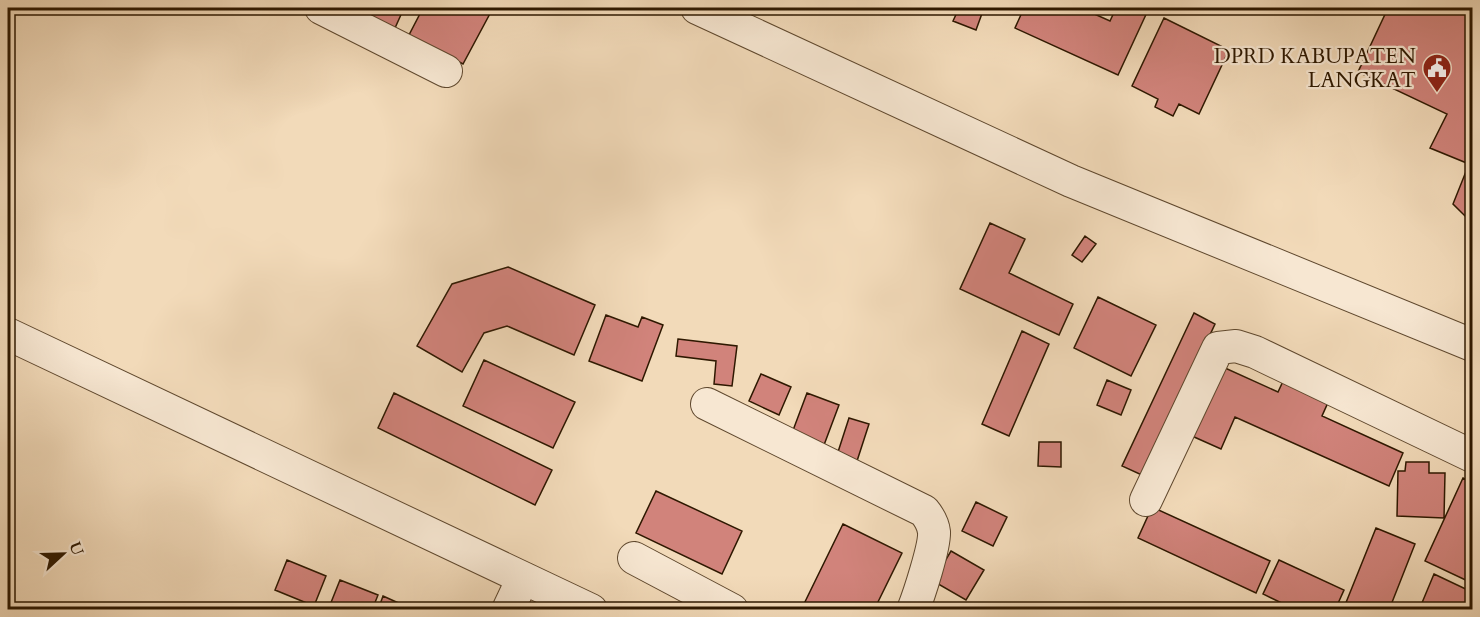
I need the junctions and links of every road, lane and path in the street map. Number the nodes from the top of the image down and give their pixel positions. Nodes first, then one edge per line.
1 (321, 8) edge
2 (697, 8) edge
3 (446, 71) dead end
4 (8, 334) edge
5 (1473, 345) edge
6 (707, 404) dead end
7 (1473, 456) edge
8 (1146, 500) dead end
9 (634, 558) dead end
10 (524, 578) junction
11 (508, 609) edge
12 (591, 609) edge
13 (732, 609) edge
14 (913, 609) edge

1 - 3 street
2 - 5 street
4 - 10 street
6 - 14 street
7 - 8 street
9 - 13 street
10 - 11 street
10 - 12 street

